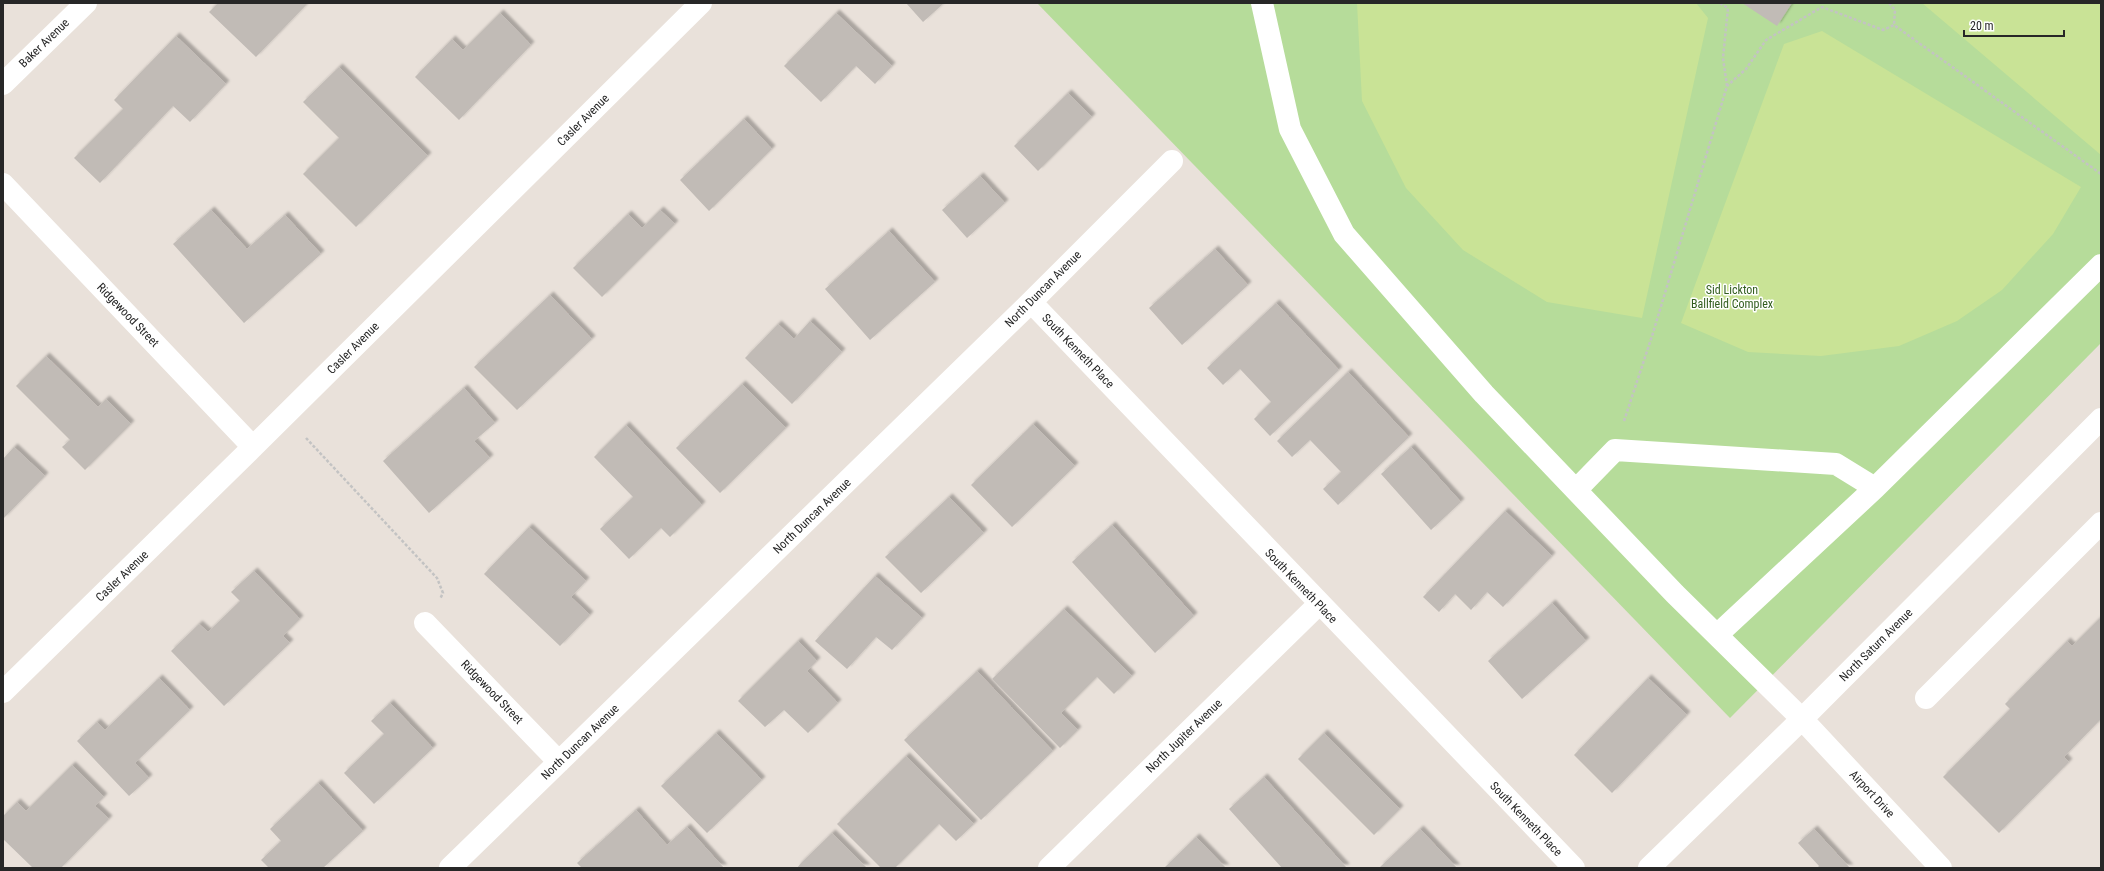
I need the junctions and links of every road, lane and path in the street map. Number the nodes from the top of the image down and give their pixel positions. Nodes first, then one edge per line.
1 (86, 3) edge
2 (701, 3) edge
3 (1262, 3) edge
4 (1720, 3) edge
5 (1889, 3) edge
6 (1894, 25) junction
7 (3, 84) edge
8 (1727, 86) junction
9 (1172, 161) dead end
10 (2101, 174) edge
11 (3, 184) edge
12 (2101, 265) edge
13 (1031, 302) junction
14 (2101, 419) edge
15 (306, 438) dead end
16 (253, 447) junction
17 (1615, 450) junction
18 (1875, 488) junction
19 (1576, 490) junction
20 (2101, 523) edge
21 (1319, 604) junction
22 (424, 623) joint
23 (1717, 635) junction
24 (3, 692) edge
25 (1926, 698) dead end
26 (1802, 719) junction
27 (559, 762) junction
28 (450, 868) edge
29 (1049, 868) edge
30 (1574, 868) edge
31 (1649, 868) edge
32 (1941, 868) edge

1 - 7 street, Baker Avenue
2 - 16 street, Casler Avenue
3 - 19 street, Airport Drive
4 - 8 path
5 - 6 path
6 - 8 path
6 - 10 path
8 - 17 path
9 - 13 street, North Duncan Avenue
11 - 16 street, Ridgewood Street
12 - 18 street
13 - 21 street, South Kenneth Place
13 - 27 street, North Duncan Avenue
14 - 26 street, North Saturn Avenue
15 - 22 path
16 - 24 street, Casler Avenue
17 - 18 street
17 - 19 street
18 - 23 street
19 - 23 street, Airport Drive
20 - 25 street
21 - 29 street, North Jupiter Avenue
21 - 30 street, South Kenneth Place
22 - 27 street, Ridgewood Street
23 - 26 street, Airport Drive
26 - 31 street, North Saturn Avenue
26 - 32 street, Airport Drive
27 - 28 street, North Duncan Avenue

